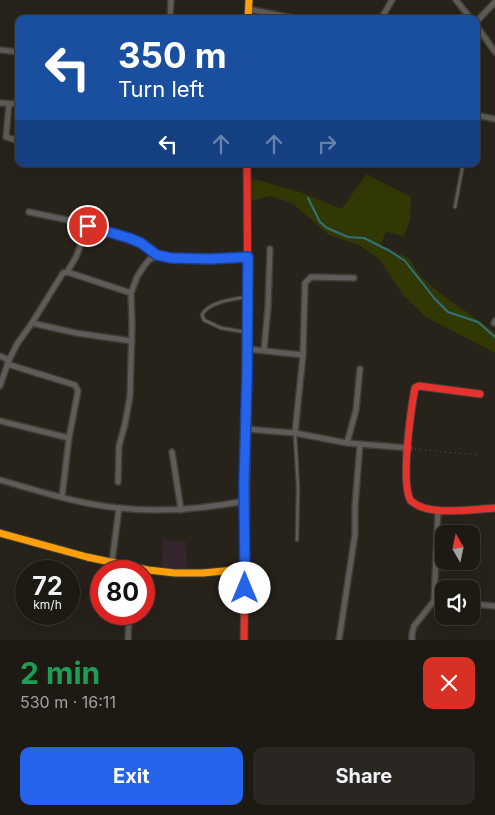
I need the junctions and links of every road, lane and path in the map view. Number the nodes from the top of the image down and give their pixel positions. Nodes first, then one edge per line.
1 (171, 0) edge
2 (249, 0) edge
3 (392, 0) edge
4 (456, 0) edge
5 (495, 2) edge
6 (248, 9) junction
7 (170, 15) edge
8 (248, 15) edge
9 (278, 15) edge
10 (383, 15) edge
11 (468, 15) edge
12 (480, 19) edge
13 (480, 29) edge
14 (0, 50) edge
15 (15, 52) edge
16 (495, 52) edge
17 (0, 103) edge
18 (9, 104) junction
19 (15, 104) edge
20 (480, 116) edge
21 (495, 119) edge
22 (15, 140) edge
23 (247, 167) edge
24 (462, 167) edge
25 (455, 207) dead end
26 (30, 212) dead end
27 (88, 226) junction
28 (270, 249) dead end
29 (157, 255) junction
30 (248, 257) junction
31 (66, 272) junction
32 (354, 278) dead end
33 (131, 293) junction
34 (248, 297) junction
35 (32, 323) junction
36 (248, 332) junction
37 (132, 341) junction
38 (248, 349) junction
39 (264, 350) junction
40 (303, 355) junction
41 (0, 356) edge
42 (8, 362) junction
43 (360, 369) dead end
44 (0, 386) edge
45 (480, 394) dead end
46 (0, 421) edge
47 (246, 429) junction
48 (295, 433) junction
49 (68, 438) junction
50 (347, 443) junction
51 (360, 444) junction
52 (409, 448) junction
53 (172, 452) dead end
54 (476, 455) dead end
55 (0, 480) edge
56 (118, 482) dead end
57 (62, 497) junction
58 (245, 502) junction
59 (119, 508) junction
60 (495, 508) edge
61 (181, 510) junction
62 (438, 511) junction
63 (0, 533) edge
64 (297, 540) dead end
65 (103, 560) edge
66 (111, 560) edge
67 (245, 570) junction
68 (155, 571) edge
69 (434, 601) joint
70 (480, 605) edge
71 (495, 606) edge
72 (129, 625) edge
73 (128, 640) edge
74 (244, 640) edge
75 (339, 640) edge
76 (412, 640) edge

1 - 7 street
2 - 6 main road
3 - 10 street
4 - 11 street
5 - 12 street
6 - 8 main road
6 - 9 street
13 - 16 street
14 - 15 street
17 - 18 street
18 - 19 street
18 - 22 street
20 - 21 street
23 - 30 main road
24 - 25 lane
26 - 27 street
27 - 29 street
27 - 31 street
28 - 39 street
29 - 30 street
29 - 33 street
30 - 34 main road
31 - 33 street
31 - 35 street
32 - 40 street
33 - 37 street
34 - 36 main road
34 - 36 lane
35 - 37 street
35 - 42 street
36 - 38 main road
37 - 56 street
38 - 39 street
38 - 47 main road
39 - 40 street
40 - 48 street
41 - 42 street
42 - 44 street
42 - 49 street
43 - 50 street
45 - 52 main road
46 - 49 street
47 - 48 street
47 - 58 main road
48 - 50 street
48 - 64 lane
49 - 57 street
50 - 51 street
51 - 52 street
51 - 75 street
52 - 54 path
52 - 62 main road
53 - 61 street
55 - 57 street
57 - 59 street
58 - 61 street
58 - 67 main road
59 - 61 street
59 - 66 street
60 - 62 main road
62 - 69 street
63 - 65 main road
67 - 68 main road
67 - 74 main road
69 - 76 street
70 - 71 street
72 - 73 street

